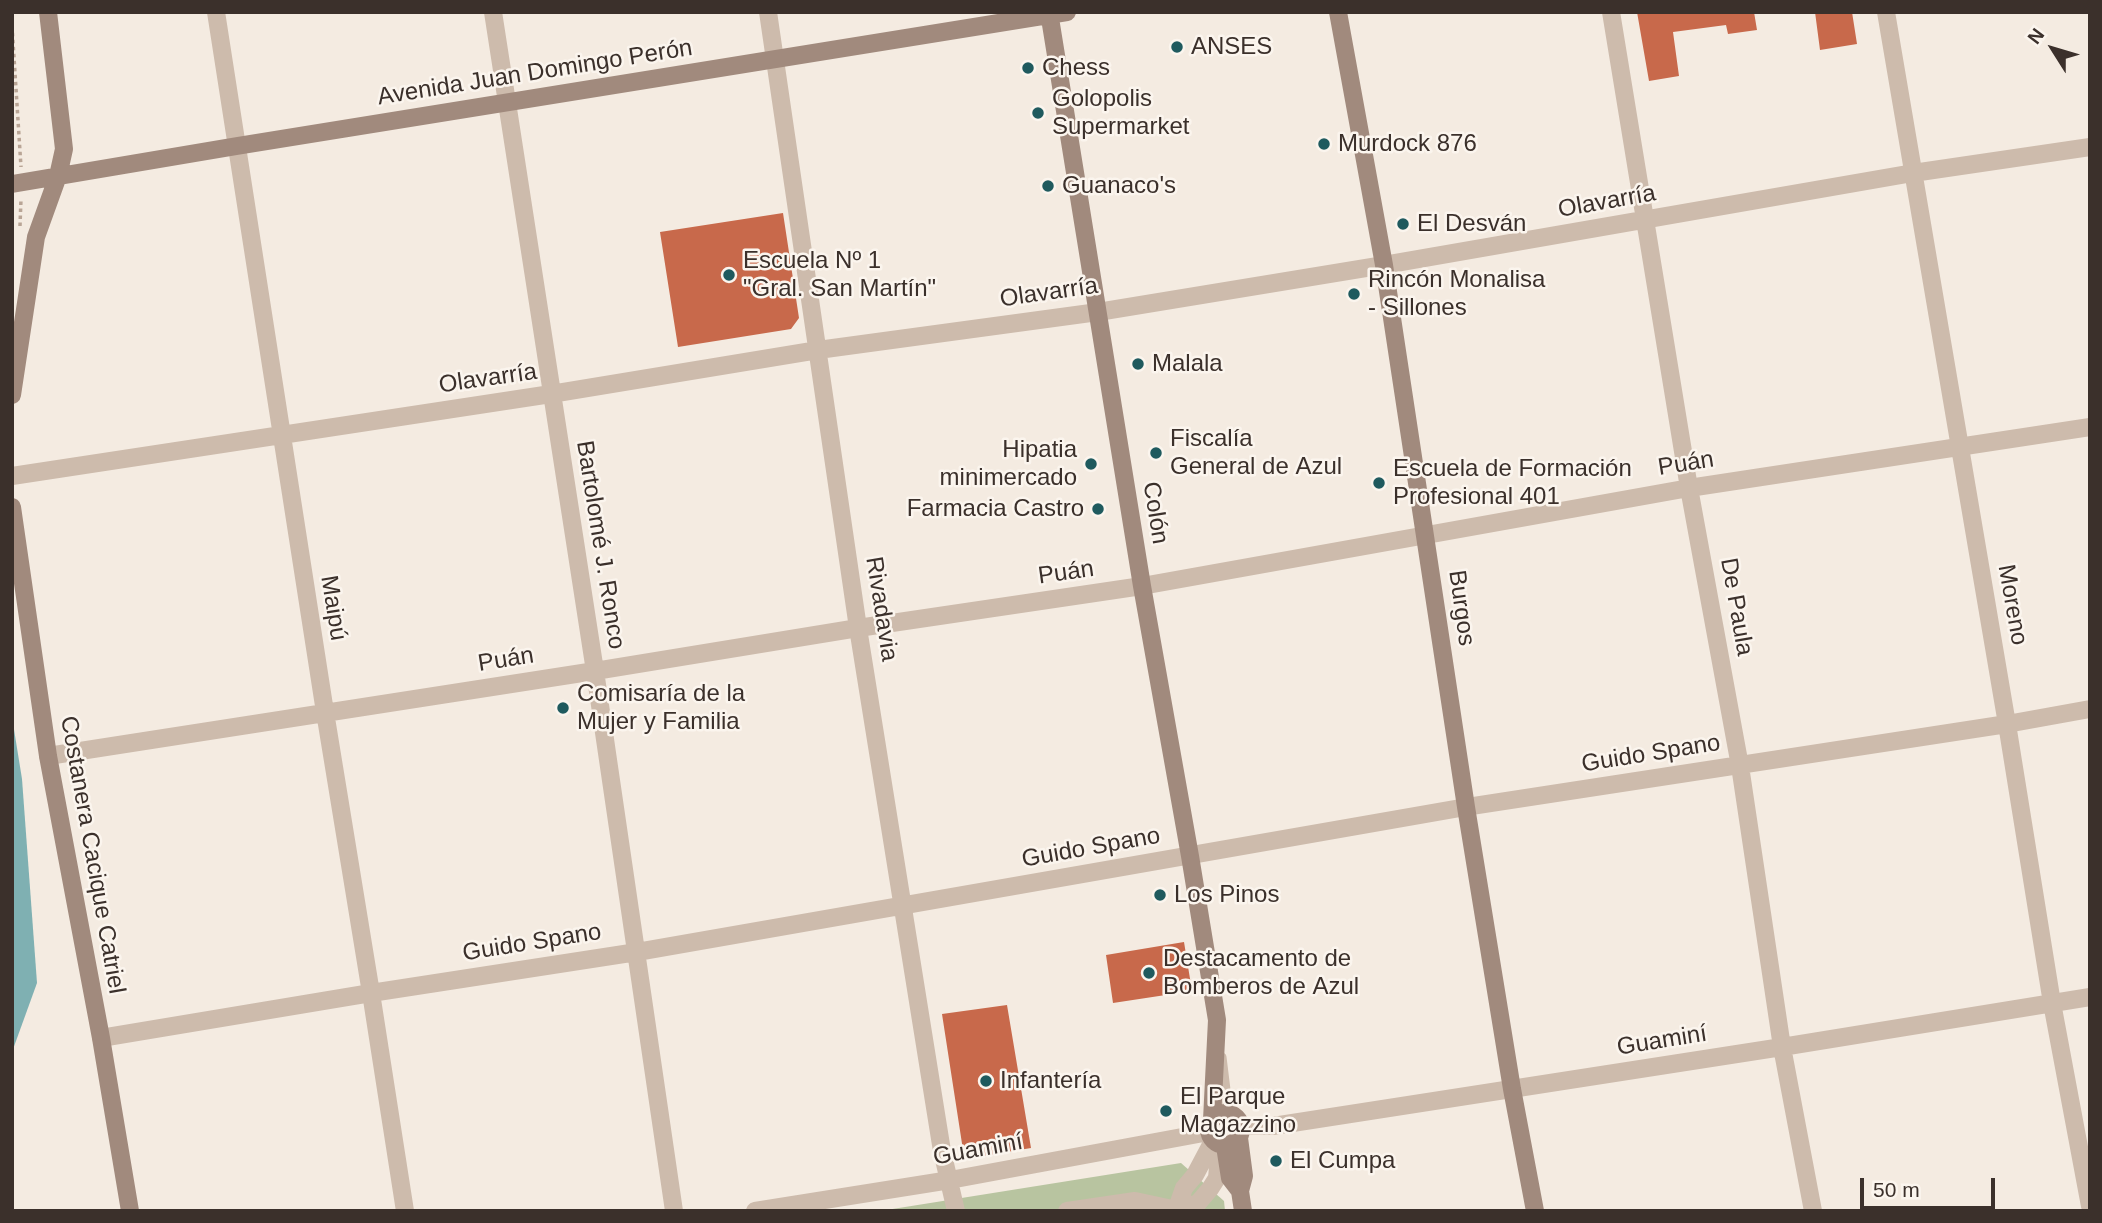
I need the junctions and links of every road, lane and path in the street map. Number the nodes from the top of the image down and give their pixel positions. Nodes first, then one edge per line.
1 (48, 12) edge
2 (216, 12) edge
3 (493, 12) edge
4 (768, 12) edge
5 (1338, 12) edge
6 (1611, 12) edge
7 (1886, 12) edge
8 (1055, 13) edge
9 (12, 26) edge
10 (775, 60) junction
11 (508, 102) junction
12 (237, 146) junction
13 (2090, 147) edge
14 (1913, 173) junction
15 (58, 176) junction
16 (17, 184) edge
17 (1646, 220) junction
18 (19, 227) dead end
19 (1384, 265) junction
20 (1098, 312) junction
21 (818, 350) junction
22 (551, 394) junction
23 (12, 395) edge
24 (2090, 427) edge
25 (281, 434) junction
26 (1960, 447) junction
27 (12, 476) edge
28 (1689, 488) junction
29 (12, 507) edge
30 (1426, 536) junction
31 (1142, 586) junction
32 (858, 628) junction
33 (595, 671) junction
34 (2090, 709) edge
35 (325, 712) junction
36 (2007, 724) junction
37 (48, 755) junction
38 (1740, 765) junction
39 (1466, 807) junction
40 (1190, 856) junction
41 (903, 906) junction
42 (637, 952) junction
43 (371, 993) junction
44 (2090, 997) edge
45 (2052, 1003) junction
46 (101, 1038) junction
47 (1782, 1047) junction
48 (1512, 1089) junction
49 (1223, 1133) junction
50 (950, 1180) junction
51 (2090, 1206) edge
52 (1176, 1210) edge
53 (130, 1211) edge
54 (405, 1211) edge
55 (674, 1211) edge
56 (755, 1211) edge
57 (956, 1211) edge
58 (1067, 1211) edge
59 (1243, 1211) edge
60 (1535, 1211) edge
61 (1813, 1211) edge

1 - 15 main road
2 - 12 street, Maipú
3 - 11 street, Bartolomé J. Ronco
4 - 10 street, Rivadavia
5 - 19 main road, Burgos
6 - 17 street, De Paula
7 - 14 street, Moreno
8 - 10 main road, Avenida Juan Domingo Perón
8 - 20 main road, Colón
9 - 16 path
10 - 11 main road, Avenida Juan Domingo Perón
10 - 21 street, Rivadavia
11 - 12 main road, Avenida Juan Domingo Perón
11 - 22 street, Bartolomé J. Ronco
12 - 15 main road, Avenida Juan Domingo Perón
12 - 25 street, Maipú
13 - 14 street, Olavarría
14 - 17 street, Olavarría
14 - 26 street, Moreno
15 - 16 main road, Avenida Juan Domingo Perón
15 - 23 main road
16 - 18 path
17 - 19 street, Olavarría
17 - 28 street, De Paula
19 - 20 street, Olavarría
19 - 30 main road, Burgos
20 - 21 street, Olavarría
20 - 31 main road, Colón
21 - 22 street, Olavarría
21 - 32 street, Rivadavia
22 - 25 street, Olavarría
22 - 33 street, Bartolomé J. Ronco
24 - 26 street, Puán
25 - 27 street, Olavarría
25 - 35 street, Maipú
26 - 28 street, Puán
26 - 36 street, Moreno
28 - 30 street, Puán
28 - 38 street, De Paula
29 - 37 main road, Costanera Cacique Catriel
30 - 31 street, Puán
30 - 39 main road, Burgos
31 - 32 street, Puán
31 - 40 main road, Colón
32 - 33 street, Puán
32 - 41 street, Rivadavia
33 - 35 street, Puán
33 - 42 street, Bartolomé J. Ronco
34 - 36 street, Guido Spano
35 - 37 street, Puán
35 - 43 street, Maipú
36 - 38 street, Guido Spano
36 - 45 street, Moreno
37 - 46 main road, Costanera Cacique Catriel
38 - 39 street, Guido Spano
38 - 47 street, De Paula
39 - 40 street, Guido Spano
39 - 48 main road, Burgos
40 - 41 street, Guido Spano
40 - 49 main road, Colón
41 - 42 street, Guido Spano
41 - 50 street, Rivadavia
42 - 43 street, Guido Spano
42 - 55 street, Bartolomé J. Ronco
43 - 46 street, Guido Spano
43 - 54 street, Maipú
44 - 45 street, Guaminí
45 - 47 street, Guaminí
45 - 51 street, Moreno
46 - 53 main road, Costanera Cacique Catriel
47 - 48 street, Guaminí
47 - 61 street, De Paula
48 - 49 street, Guaminí
48 - 60 main road, Burgos
49 - 50 street, Guaminí
49 - 52 street
49 - 59 main road, Colón
50 - 56 street, Guaminí
50 - 57 street, Rivadavia
52 - 58 street

